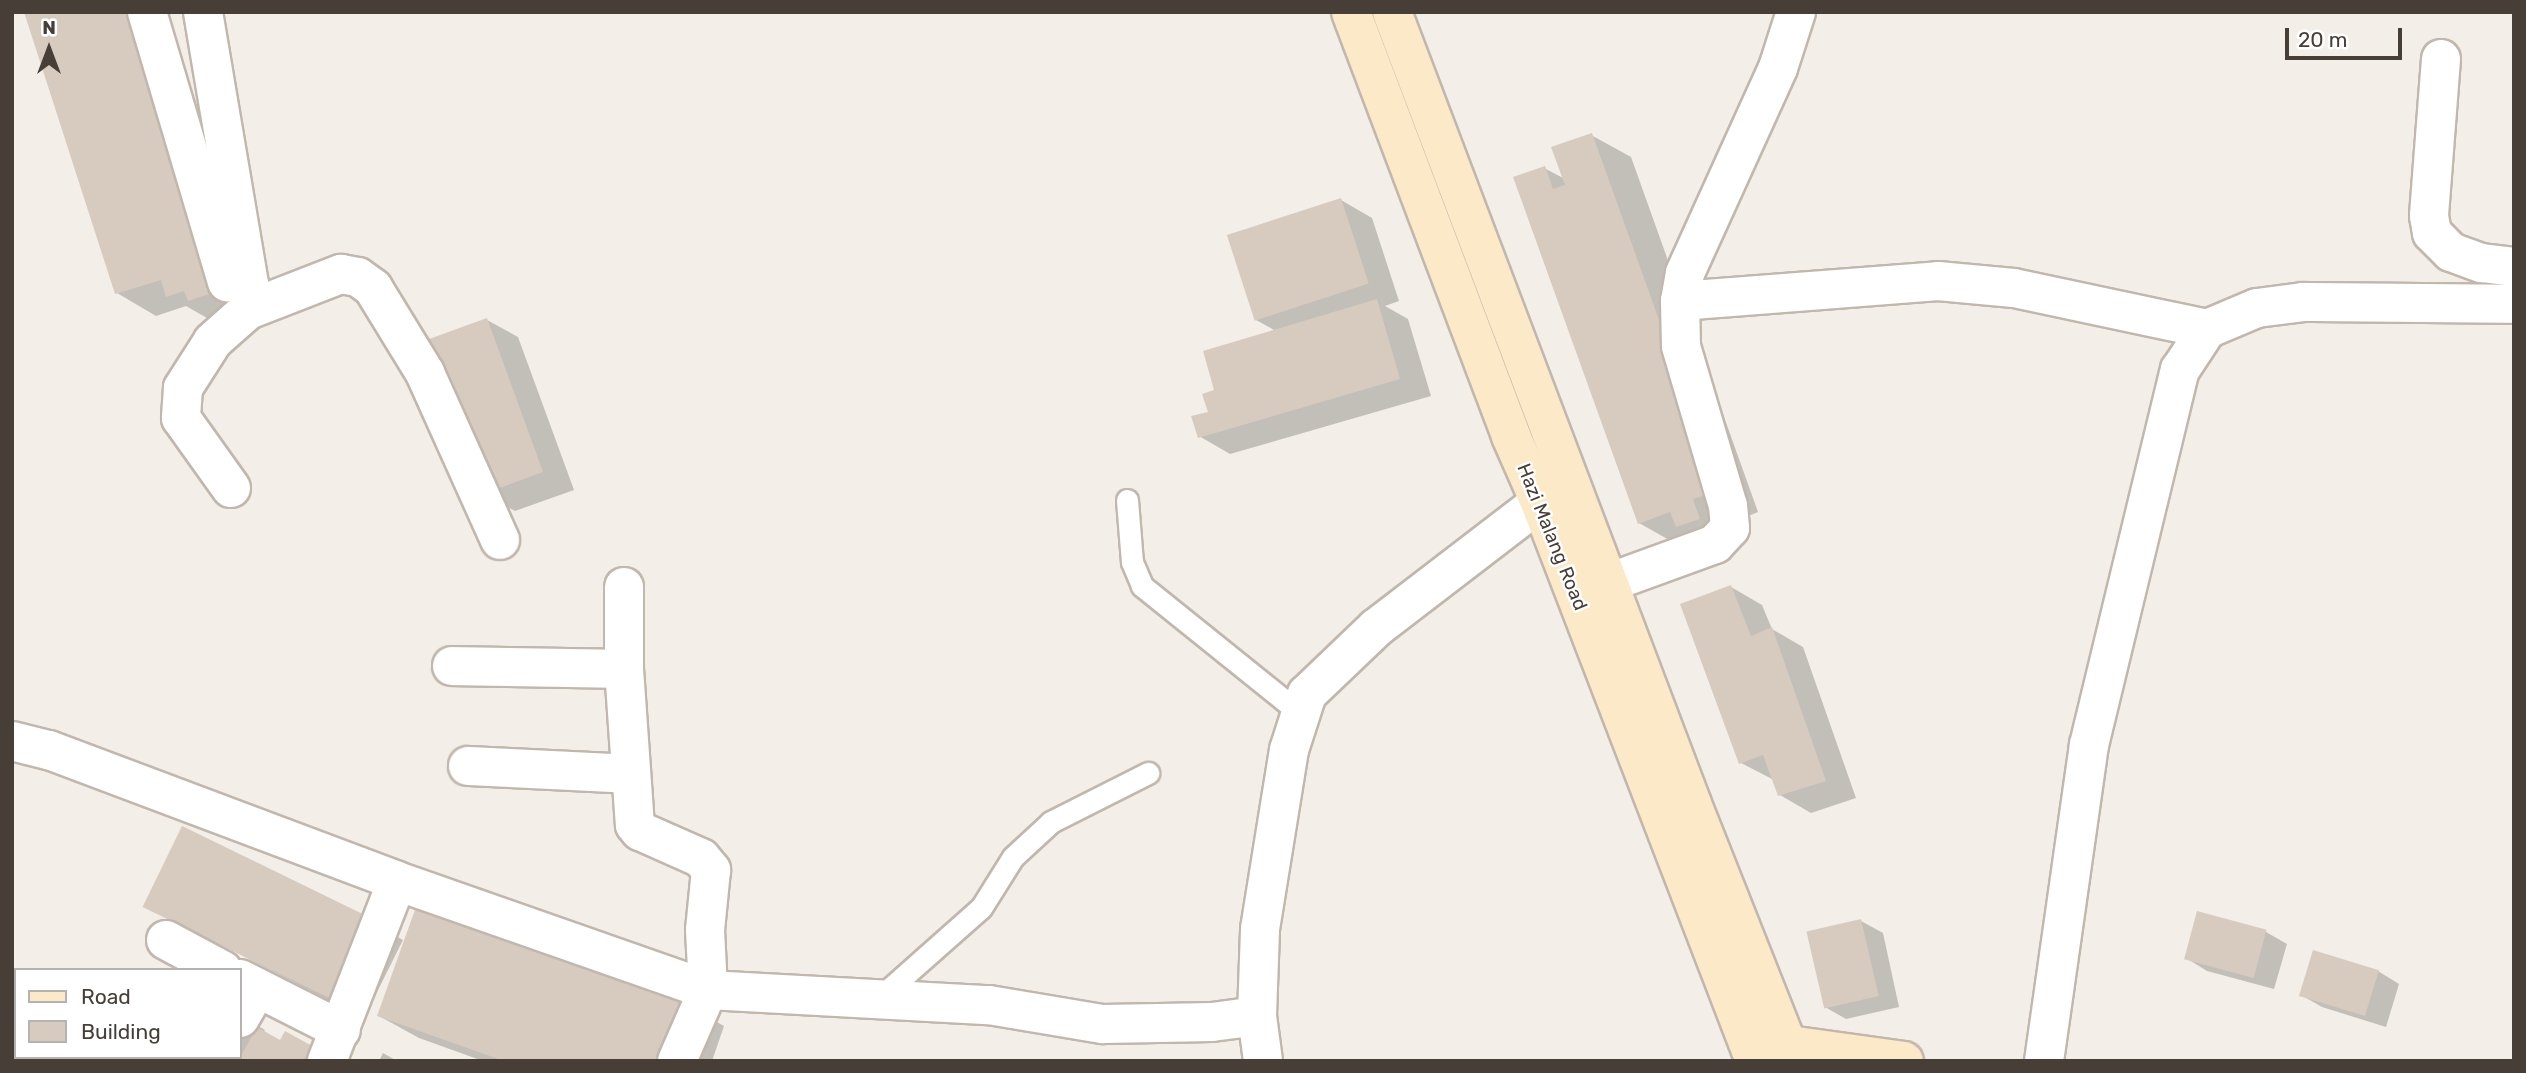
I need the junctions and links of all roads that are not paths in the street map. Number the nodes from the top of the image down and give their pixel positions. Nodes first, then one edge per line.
1 (147, 12) edge
2 (203, 12) edge
3 (1351, 12) edge
4 (1392, 12) edge
5 (1797, 12) edge
6 (2441, 59) dead end
7 (2514, 267) edge
8 (238, 298) junction
9 (1680, 301) junction
10 (2514, 304) edge
11 (2207, 329) junction
12 (231, 488) dead end
13 (1556, 494) junction
14 (1127, 500) dead end
15 (500, 540) dead end
16 (1608, 583) junction
17 (624, 587) dead end
18 (453, 666) dead end
19 (624, 669) junction
20 (1301, 714) junction
21 (12, 741) edge
22 (468, 766) dead end
23 (1148, 773) dead end
24 (629, 774) junction
25 (397, 881) junction
26 (166, 940) dead end
27 (218, 968) edge
28 (708, 990) junction
29 (246, 995) edge
30 (878, 999) junction
31 (1257, 1016) junction
32 (334, 1045) edge
33 (1765, 1056) edge
34 (677, 1061) edge
35 (1263, 1061) edge
36 (1904, 1061) edge
37 (2044, 1061) edge

1 - 8 street
2 - 8 street
3 - 13 main road, Hazi Malang Road
4 - 13 main road, Hazi Malang Road
5 - 9 street
6 - 7 street
8 - 12 street
8 - 15 street
9 - 11 street
9 - 16 street
10 - 11 street
11 - 37 street
13 - 16 main road, Hazi Malang Road
13 - 20 street
13 - 33 main road, Hazi Malang Road
14 - 20 lane
16 - 33 main road, Hazi Malang Road
17 - 19 street
18 - 19 street
19 - 24 street
20 - 31 street
21 - 25 street
22 - 24 street
23 - 30 lane
24 - 28 street
25 - 28 street
25 - 32 street
26 - 27 street
28 - 30 street
28 - 34 street
29 - 32 street
30 - 31 street
31 - 35 street
33 - 36 main road

